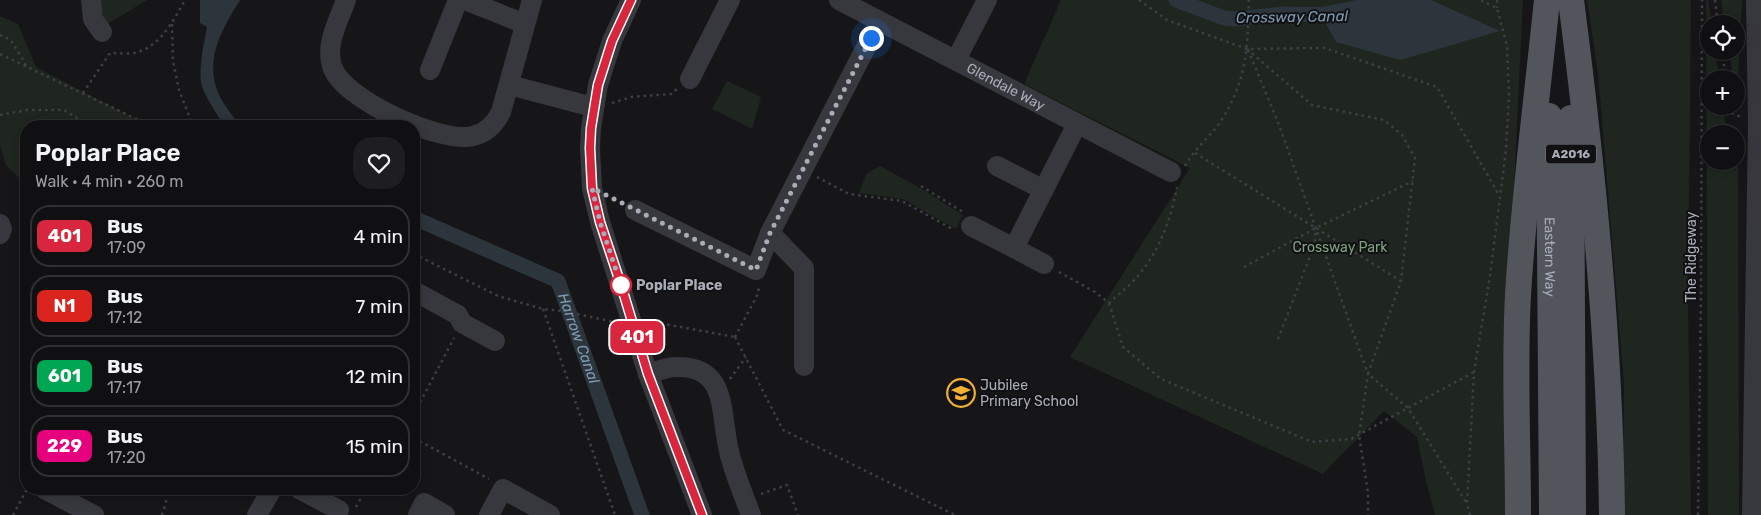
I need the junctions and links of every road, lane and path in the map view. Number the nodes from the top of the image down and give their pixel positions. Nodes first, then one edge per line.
1 (91, 0) edge
2 (185, 0) edge
3 (346, 0) edge
4 (458, 0) edge
5 (466, 0) edge
6 (532, 0) edge
7 (631, 0) edge
8 (730, 0) edge
9 (839, 0) edge
10 (986, 0) edge
11 (1139, 0) edge
12 (1249, 0) edge
13 (1480, 0) edge
14 (1496, 0) edge
15 (1548, 0) edge
16 (1571, 0) edge
17 (1702, 0) edge
18 (1715, 0) edge
19 (1756, 0) edge
20 (1497, 8) junction
21 (1717, 15) edge
22 (172, 22) junction
23 (879, 22) junction
24 (525, 24) junction
25 (102, 32) dead end
26 (0, 35) edge
27 (1247, 49) junction
28 (0, 54) edge
29 (956, 60) junction
30 (27, 66) junction
31 (430, 70) dead end
32 (690, 79) dead end
33 (509, 85) junction
34 (82, 93) junction
35 (670, 94) dead end
36 (601, 106) junction
37 (0, 115) edge
38 (80, 120) edge
39 (138, 120) edge
40 (191, 120) edge
41 (403, 120) edge
42 (1077, 124) junction
43 (420, 127) edge
44 (1195, 153) dead end
45 (997, 166) dead end
46 (804, 169) junction
47 (1171, 172) dead end
48 (1413, 180) junction
49 (920, 186) dead end
50 (1044, 190) junction
51 (1500, 196) junction
52 (635, 210) dead end
53 (0, 224) edge
54 (966, 224) junction
55 (1316, 228) junction
56 (770, 233) junction
57 (0, 234) edge
58 (1014, 248) junction
59 (420, 257) edge
60 (1044, 264) joint
61 (1244, 267) dead end
62 (758, 280) dead end
63 (1401, 281) junction
64 (1095, 292) dead end
65 (420, 295) edge
66 (1109, 303) dead end
67 (543, 309) junction
68 (460, 319) junction
69 (644, 320) dead end
70 (618, 322) dead end
71 (735, 337) junction
72 (1278, 339) dead end
73 (494, 340) dead end
74 (746, 357) junction
75 (804, 366) dead end
76 (1474, 372) junction
77 (648, 374) junction
78 (1368, 374) junction
79 (719, 391) junction
80 (420, 402) edge
81 (1408, 408) junction
82 (1359, 435) junction
83 (420, 441) edge
84 (503, 489) junction
85 (23, 495) edge
86 (56, 495) edge
87 (166, 495) edge
88 (269, 495) edge
89 (311, 495) edge
90 (361, 495) edge
91 (1467, 504) junction
92 (749, 507) edge
93 (345, 512) edge
94 (12, 515) edge
95 (94, 515) edge
96 (162, 515) edge
97 (257, 515) edge
98 (418, 515) edge
99 (444, 515) edge
100 (489, 515) edge
101 (550, 515) edge
102 (616, 515) edge
103 (702, 515) edge
104 (798, 515) edge
105 (955, 515) edge
106 (1368, 515) edge
107 (1470, 515) edge
108 (1518, 515) edge
109 (1552, 515) edge
110 (1573, 515) edge
111 (1612, 515) edge
112 (1698, 515) edge
113 (1752, 515) edge

1 - 25 street
2 - 22 path
3 - 41 street
4 - 31 street
5 - 24 street
6 - 24 street
7 - 36 street
8 - 32 street
9 - 23 street, Glendale Way
10 - 29 street
11 - 27 path
12 - 27 path
13 - 20 path
14 - 20 path
15 - 108 main road
15 - 109 main road, Eastern Way / A2016
16 - 110 main road, Eastern Way / A2016
16 - 111 main road
17 - 112 path, The Ridgeway
18 - 21 path
19 - 113 street
20 - 51 path
22 - 34 path
22 - 40 path
23 - 29 street, Glendale Way
23 - 46 street
24 - 33 street
26 - 30 path
27 - 48 path
27 - 51 path
27 - 55 path
28 - 30 path
29 - 42 street, Glendale Way
30 - 34 path
33 - 36 street
33 - 43 street
34 - 39 path
35 - 36 path
36 - 77 street
37 - 38 path
42 - 47 street, Glendale Way
42 - 50 street
44 - 55 path
45 - 50 street
46 - 54 path
46 - 56 street
48 - 55 path
48 - 63 path
49 - 54 path
50 - 58 street
51 - 76 path
52 - 56 street
53 - 57 street
54 - 58 street
55 - 61 path
55 - 63 path
55 - 72 path
55 - 78 path
56 - 75 street
58 - 60 street
59 - 67 path
60 - 64 path
62 - 71 path
63 - 78 path
65 - 68 street
66 - 82 path
67 - 70 path
67 - 102 path
68 - 73 street
68 - 80 path
69 - 71 path
71 - 74 path
74 - 79 path
74 - 105 path
76 - 81 path
76 - 91 path
77 - 79 street
77 - 103 street
78 - 81 path
78 - 82 path
79 - 92 street
81 - 82 path
81 - 91 path
82 - 106 path
83 - 84 path
84 - 100 street
84 - 101 street
85 - 94 path
86 - 95 street
87 - 96 path
88 - 97 street
89 - 93 street
90 - 93 path
91 - 107 path
92 - 104 path
98 - 99 street

